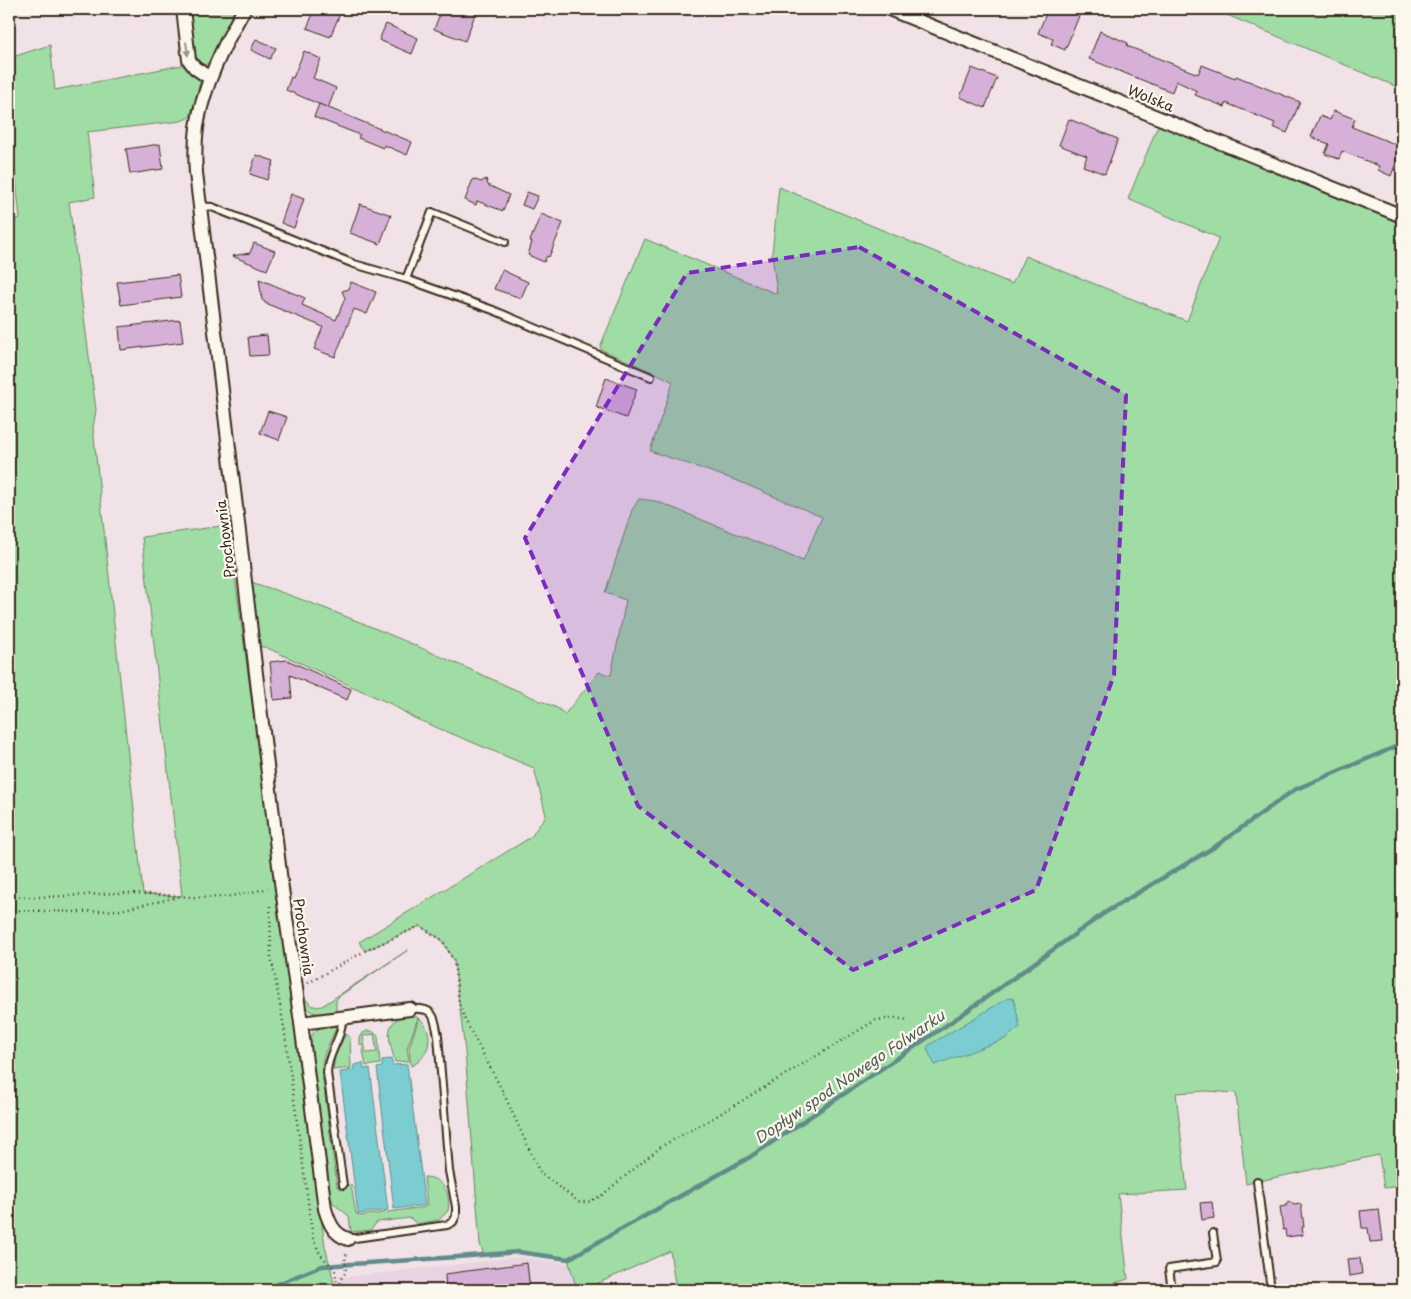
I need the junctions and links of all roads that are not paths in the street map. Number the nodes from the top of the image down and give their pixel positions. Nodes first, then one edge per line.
1 (183, 9) edge
2 (244, 9) edge
3 (889, 9) edge
4 (210, 78) junction
5 (199, 206) junction
6 (1402, 216) edge
7 (505, 242) dead end
8 (406, 279) junction
9 (651, 377) dead end
10 (410, 1010) joint
11 (342, 1018) junction
12 (300, 1023) junction
13 (1257, 1181) dead end
14 (343, 1185) dead end
15 (1213, 1233) dead end
16 (348, 1238) joint
17 (1172, 1290) edge
18 (1271, 1290) edge

1 -> 4 street
2 - 4 street, Prochownia
3 - 6 street, Wolska
4 - 5 street, Prochownia
5 - 8 lane
5 - 12 street, Prochownia
7 - 8 lane
8 - 9 lane
10 - 11 street
10 - 16 lane
11 - 12 street
11 - 14 lane
12 - 16 street, Prochownia
13 - 18 lane
15 - 17 lane

